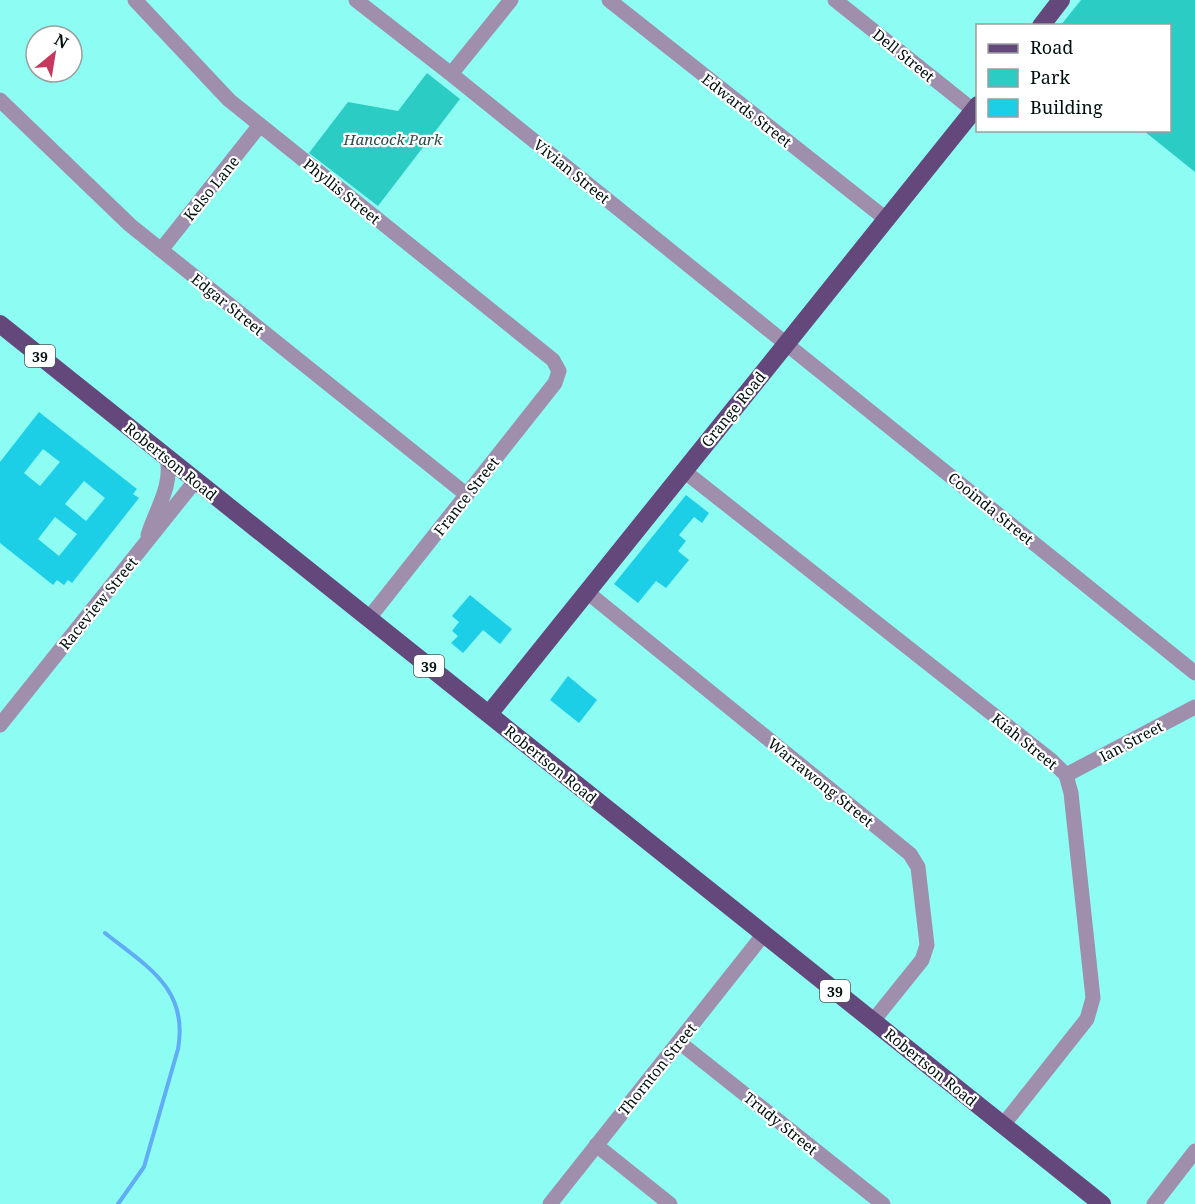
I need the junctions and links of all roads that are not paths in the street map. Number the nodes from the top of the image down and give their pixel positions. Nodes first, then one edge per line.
1 (135, 0) edge
2 (356, 0) edge
3 (511, 0) edge
4 (609, 0) edge
5 (835, 0) edge
6 (1061, 0) edge
7 (1043, 24) edge
8 (451, 74) junction
9 (0, 99) edge
10 (975, 107) edge
11 (261, 125) junction
12 (886, 219) junction
13 (161, 250) junction
14 (0, 324) edge
15 (786, 344) junction
16 (559, 371) joint
17 (167, 458) junction
18 (684, 471) junction
19 (196, 480) junction
20 (467, 495) junction
21 (145, 544) junction
22 (587, 592) junction
23 (369, 618) junction
24 (1195, 673) edge
25 (1195, 706) edge
26 (489, 714) junction
27 (0, 725) edge
28 (1066, 775) junction
29 (764, 934) junction
30 (873, 1021) junction
31 (679, 1042) junction
32 (1003, 1125) junction
33 (596, 1145) junction
34 (1195, 1151) edge
35 (550, 1204) edge
36 (670, 1204) edge
37 (883, 1204) edge
38 (1102, 1204) edge
39 (1154, 1204) edge

1 - 11 street, Phyllis Street
2 - 8 street, Vivian Street
3 - 8 street
4 - 12 street, Edwards Street
5 - 10 street, Dell Street
6 - 7 main road
8 - 15 street, Vivian Street
9 - 13 street, Edgar Street
10 - 12 main road, Grange Road
11 - 13 street, Kelso Lane
11 - 16 street, Phyllis Street
12 - 15 main road, Grange Road
13 - 20 street, Edgar Street
14 - 17 main road, Robertson Road / 39
15 - 18 main road, Grange Road
15 - 24 street, Cooinda Street
16 - 20 street, France Street
17 - 19 main road, Robertson Road / 39
17 - 21 street
18 - 22 main road, Grange Road
18 - 28 street, Kiah Street
19 - 21 street, Raceview Street
19 - 23 main road, Robertson Road / 39
20 - 23 street, France Street
21 - 27 street, Raceview Street
22 - 26 main road, Grange Road
22 - 30 street, Warrawong Street
23 - 26 main road, Robertson Road / 39
25 - 28 street, Ian Street
26 - 29 main road, Robertson Road / 39
28 - 32 street, Kiah Street
29 - 30 main road, Robertson Road / 39
29 - 31 street, Thornton Street
30 - 32 main road, Robertson Road / 39
31 - 33 street, Thornton Street
31 - 37 street, Trudy Street
32 - 38 main road, Robertson Road / 39
33 - 35 street, Thornton Street
33 - 36 street
34 - 39 street

